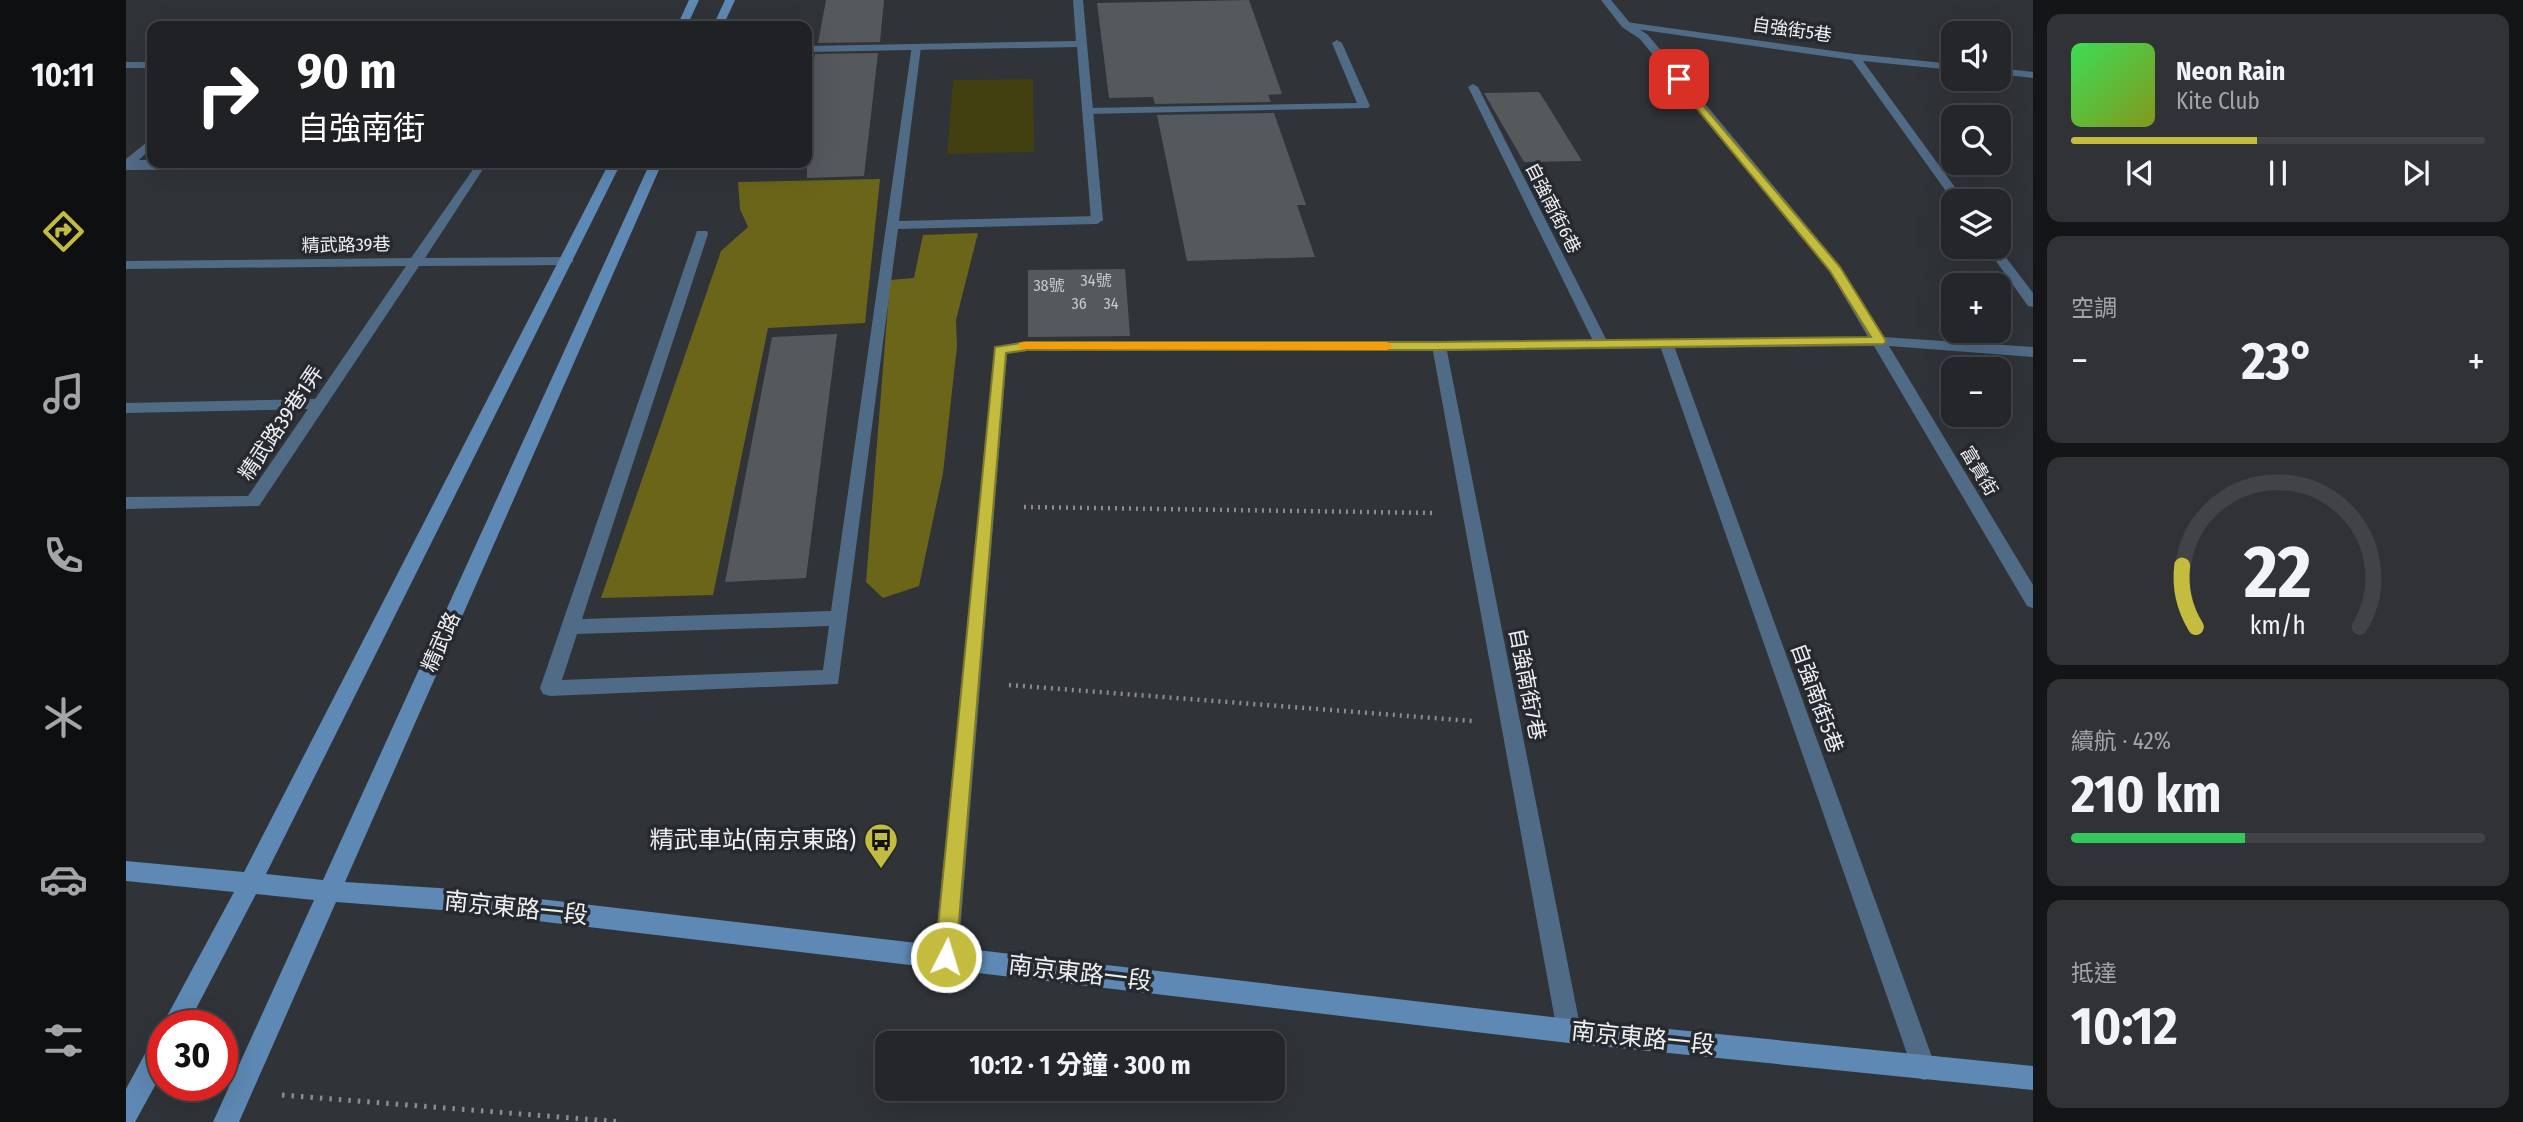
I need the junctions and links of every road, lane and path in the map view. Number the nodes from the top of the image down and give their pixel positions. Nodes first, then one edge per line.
1 (694, 0) edge
2 (730, 0) edge
3 (1078, 0) edge
4 (1606, 0) edge
5 (684, 21) edge
6 (720, 21) edge
7 (1626, 25) junction
8 (1336, 43) dead end
9 (1082, 44) junction
10 (916, 47) junction
11 (812, 49) edge
12 (1855, 57) junction
13 (126, 65) edge
14 (147, 65) edge
15 (1941, 66) edge
16 (2011, 72) edge
17 (2033, 75) edge
18 (1473, 87) dead end
19 (1088, 111) junction
20 (147, 146) edge
21 (127, 165) edge
22 (147, 165) edge
23 (479, 168) edge
24 (613, 168) edge
25 (654, 168) edge
26 (1950, 189) edge
27 (892, 225) junction
28 (702, 234) dead end
29 (2001, 259) edge
30 (567, 261) junction
31 (414, 262) junction
32 (126, 265) edge
33 (2033, 303) edge
34 (1880, 341) junction
35 (1666, 343) junction
36 (1602, 345) junction
37 (1439, 346) junction
38 (2033, 352) edge
39 (319, 404) junction
40 (126, 408) edge
41 (126, 503) edge
42 (985, 506) junction
43 (1471, 513) junction
44 (2033, 601) edge
45 (839, 618) junction
46 (570, 627) junction
47 (970, 682) junction
48 (1511, 724) junction
49 (126, 871) edge
50 (251, 882) junction
51 (330, 891) junction
52 (946, 957) junction
53 (183, 1010) edge
54 (1569, 1031) junction
55 (1924, 1068) junction
56 (147, 1075) edge
57 (2033, 1078) edge
58 (239, 1092) junction
59 (126, 1114) edge
60 (226, 1122) edge
61 (623, 1122) edge

1 - 5 street
2 - 6 street
3 - 9 street
4 - 7 street, 富貴街
7 - 12 street, 自強街5巷
7 - 34 street, 富貴街
8 - 19 street
9 - 10 street
9 - 19 street
10 - 11 street
10 - 27 street
12 - 15 street, 自強街5巷
12 - 26 street
13 - 14 street
16 - 17 street
18 - 36 street, 自強南街6巷
19 - 27 street
20 - 21 street
21 - 22 street, 精武路39巷1弄
23 - 31 street, 精武路39巷1弄
24 - 30 street
25 - 51 street, 精武路
27 - 45 street
28 - 46 street
29 - 33 street
30 - 31 street, 精武路39巷
30 - 50 street
31 - 32 street, 精武路39巷
31 - 39 street, 精武路39巷1弄
34 - 35 street
34 - 38 street
34 - 44 street, 富貴街
35 - 36 street
35 - 55 street, 自強南街5巷
36 - 37 street
37 - 42 street
37 - 43 street, 自強南街7巷
39 - 40 street
39 - 41 street, 精武路39巷1弄
42 - 43 path
42 - 47 street
43 - 48 street, 自強南街7巷
45 - 46 street
45 - 46 street
47 - 48 path
47 - 52 street
48 - 54 street, 自強南街7巷
49 - 50 street, 南京東路一段
50 - 51 street, 南京東路一段
50 - 53 street
51 - 52 street, 南京東路一段
51 - 58 street, 精武路
52 - 54 street, 南京東路一段
54 - 55 street, 南京東路一段
55 - 57 street, 南京東路一段
56 - 59 street
58 - 60 street, 精武路
58 - 61 path

